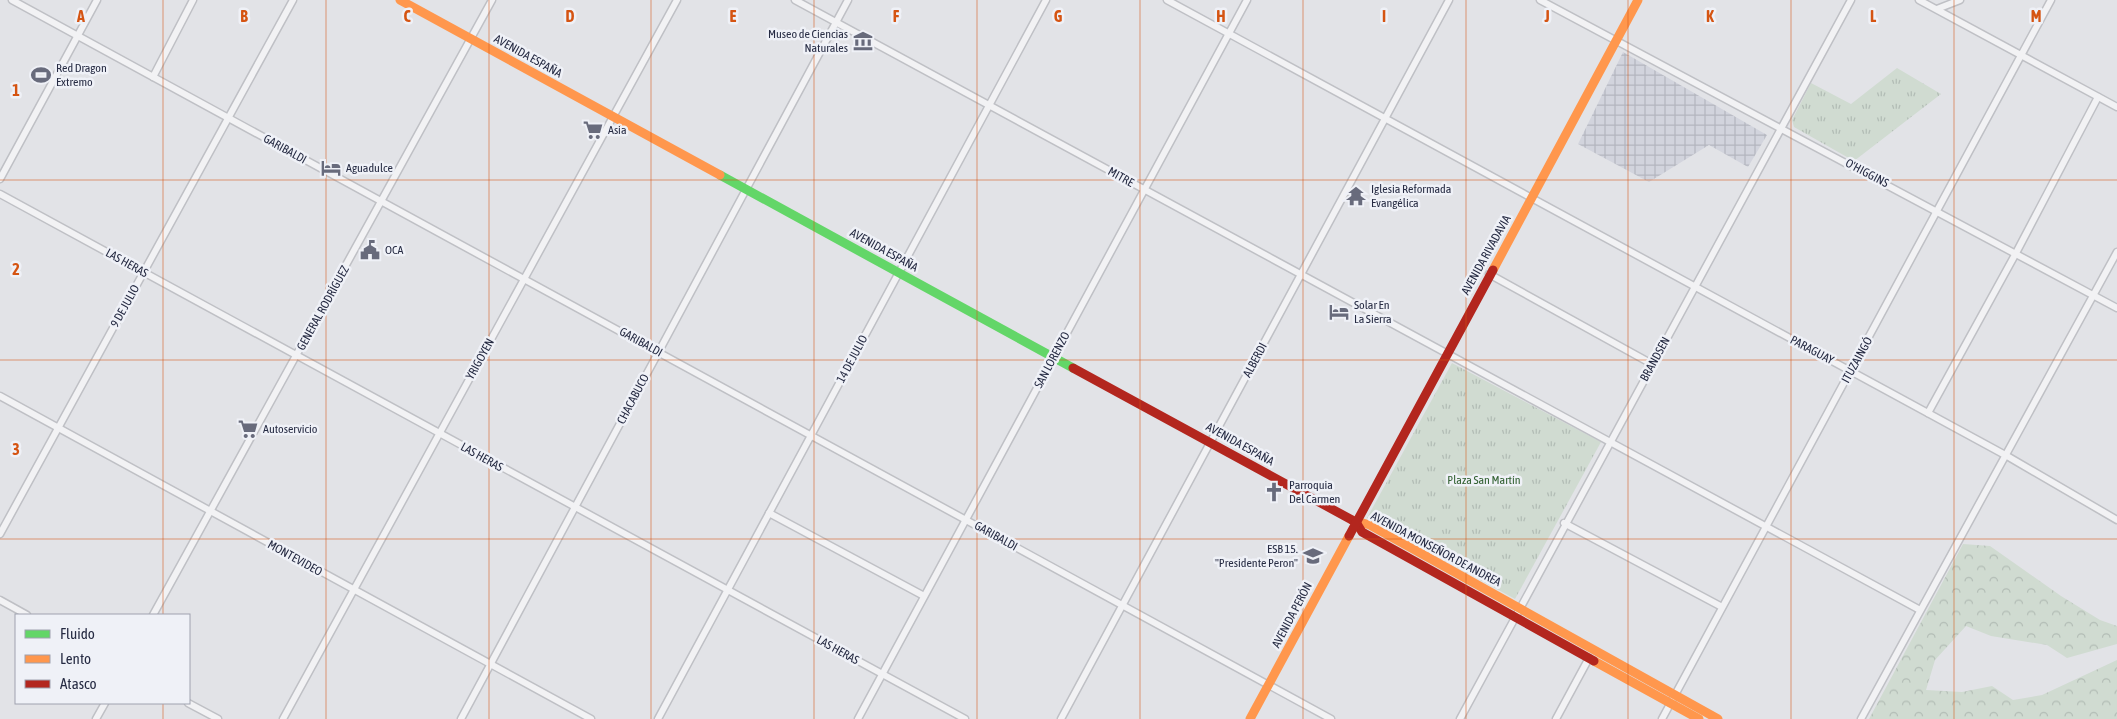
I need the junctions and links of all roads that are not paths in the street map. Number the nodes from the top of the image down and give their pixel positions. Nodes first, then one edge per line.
1 (12, 0) edge
2 (97, 0) edge
3 (193, 0) edge
4 (293, 0) edge
5 (400, 0) edge
6 (492, 0) edge
7 (677, 0) edge
8 (795, 0) edge
9 (848, 0) edge
10 (1046, 0) edge
11 (1167, 0) edge
12 (1247, 0) edge
13 (1449, 0) edge
14 (1540, 0) edge
15 (1638, 0) edge
16 (1851, 0) edge
17 (1919, 0) edge
18 (1960, 0) edge
19 (2051, 0) edge
20 (1937, 10) junction
21 (836, 22) junction
22 (1229, 34) junction
23 (78, 36) junction
24 (471, 39) junction
25 (1616, 41) junction
26 (2021, 54) junction
27 (153, 77) junction
28 (2098, 97) junction
29 (989, 105) junction
30 (2117, 107) edge
31 (228, 118) junction
32 (614, 118) junction
33 (1386, 119) junction
34 (1782, 128) junction
35 (0, 179) edge
36 (746, 189) junction
37 (1144, 190) junction
38 (0, 194) edge
39 (1531, 198) junction
40 (381, 201) junction
41 (1938, 211) junction
42 (2117, 252) edge
43 (2016, 253) junction
44 (144, 272) junction
45 (899, 272) junction
46 (1489, 274) junction
47 (1301, 275) junction
48 (524, 279) junction
49 (1696, 287) junction
50 (2095, 295) junction
51 (2117, 308) edge
52 (658, 352) junction
53 (1446, 354) junction
54 (296, 355) junction
55 (1054, 357) junction
56 (1652, 364) junction
57 (1851, 371) junction
58 (0, 396) edge
59 (1928, 413) junction
60 (58, 428) junction
61 (440, 433) junction
62 (811, 435) junction
63 (1610, 440) junction
64 (1210, 442) junction
65 (2007, 456) junction
66 (575, 507) junction
67 (211, 512) junction
68 (769, 513) junction
69 (966, 519) junction
70 (2117, 520) edge
71 (1356, 522) junction
72 (1564, 524) junction
73 (1766, 526) junction
74 (0, 534) edge
75 (354, 590) junction
76 (727, 590) junction
77 (924, 596) junction
78 (0, 600) edge
79 (1123, 605) junction
80 (1722, 607) junction
81 (1520, 608) junction
82 (1920, 610) junction
83 (25, 614) edge
84 (155, 614) edge
85 (1515, 617) junction
86 (1589, 658) junction
87 (491, 664) junction
88 (882, 674) junction
89 (1269, 685) junction
90 (1673, 699) junction
91 (104, 704) edge
92 (190, 704) edge
93 (96, 719) edge
94 (218, 719) edge
95 (284, 719) edge
96 (461, 719) edge
97 (591, 719) edge
98 (658, 719) edge
99 (858, 719) edge
100 (965, 719) edge
101 (1061, 719) edge
102 (1250, 719) edge
103 (1331, 719) edge
104 (1460, 719) edge
105 (1556, 719) edge
106 (1662, 719) edge
107 (1699, 719) edge
108 (1718, 719) edge
109 (1862, 719) edge

1 - 23 street, GARIBALDI
2 - 23 street
3 - 27 street
4 - 31 street, 9 DE JULIO
5 - 24 main road, AVENIDA ESPAÑA
6 - 24 street, GENERAL RODRÍGUEZ
7 - 32 street, YRIGOYEN
8 - 21 street, MITRE
9 - 21 street, CHACABUCO
10 - 29 street, 14 DE JULIO
11 - 22 street, PARAGUAY
12 - 22 street, SAN LORENZO
13 - 33 street, ALBERDI
14 - 25 street, O'HIGGINS
15 - 25 main road, AVENIDA RIVADAVIA
16 - 34 street, BRANDSEN
17 - 20 street
18 - 20 street
19 - 26 street, ITUZAINGÓ
20 - 26 street
21 - 29 street, MITRE
21 - 36 street, CHACABUCO
22 - 33 street, PARAGUAY
22 - 37 street, SAN LORENZO
23 - 27 street, GARIBALDI
23 - 35 street
24 - 32 main road, AVENIDA ESPAÑA
24 - 40 street, GENERAL RODRÍGUEZ
25 - 34 street, O'HIGGINS
25 - 39 main road, AVENIDA RIVADAVIA
26 - 28 street
26 - 41 street, ITUZAINGÓ
27 - 31 street, GARIBALDI
28 - 30 street
28 - 43 street
29 - 37 street, MITRE
29 - 45 street, 14 DE JULIO
31 - 40 street, GARIBALDI
31 - 44 street, 9 DE JULIO
32 - 36 main road, AVENIDA ESPAÑA
32 - 48 street, YRIGOYEN
33 - 39 street, PARAGUAY
33 - 47 street, ALBERDI
34 - 41 street, O'HIGGINS
34 - 49 street, BRANDSEN
36 - 45 main road, AVENIDA ESPAÑA
36 - 52 street, CHACABUCO
37 - 47 street, MITRE
37 - 55 street, SAN LORENZO
38 - 44 street, LAS HERAS
39 - 46 main road, AVENIDA RIVADAVIA
39 - 49 street, PARAGUAY
40 - 48 street, GARIBALDI
40 - 54 street, GENERAL RODRÍGUEZ
41 - 43 street, O'HIGGINS
41 - 57 street, ITUZAINGÓ
42 - 50 street
43 - 50 street, O'HIGGINS
43 - 59 street
44 - 54 street, LAS HERAS
44 - 60 street, 9 DE JULIO
45 - 55 main road, AVENIDA ESPAÑA
45 - 62 street, 14 DE JULIO
46 - 53 main road, AVENIDA RIVADAVIA
46 - 56 street
47 - 53 street, MITRE
47 - 64 street, ALBERDI
48 - 52 street, GARIBALDI
48 - 61 street, YRIGOYEN
49 - 56 street, BRANDSEN
49 - 57 street, PARAGUAY
50 - 51 street, O'HIGGINS
50 - 65 street
52 - 62 street, GARIBALDI
52 - 66 street, CHACABUCO
53 - 63 street, MITRE
53 - 71 main road, AVENIDA RIVADAVIA
54 - 61 street, LAS HERAS
54 - 67 street, GENERAL RODRÍGUEZ
55 - 64 main road, AVENIDA ESPAÑA
55 - 69 street, SAN LORENZO
56 - 63 street, BRANDSEN
57 - 59 street, PARAGUAY
57 - 73 street, ITUZAINGÓ
58 - 60 street, MONTEVIDEO
59 - 65 street, PARAGUAY
60 - 67 street, MONTEVIDEO
60 - 74 street, 9 DE JULIO
61 - 66 street, LAS HERAS
61 - 75 street, YRIGOYEN
62 - 68 street, 14 DE JULIO
62 - 69 street, GARIBALDI
63 - 72 street, BRANDSEN
63 - 73 street, MITRE
64 - 71 main road, AVENIDA ESPAÑA
64 - 79 street, ALBERDI
65 - 70 street, PARAGUAY
65 - 82 street
66 - 76 street, LAS HERAS
66 - 87 street, CHACABUCO
67 - 75 street, MONTEVIDEO
67 - 84 street, GENERAL RODRÍGUEZ
68 - 76 street, 14 DE JULIO
68 - 77 street
69 - 77 street, SAN LORENZO
69 - 79 street, GARIBALDI
71 - 81 main road, AVENIDA MONSEÑOR DE ANDREA
71 - 85 main road, AVENIDA MONSEÑOR DE ANDREA
71 - 89 main road, AVENIDA PERÓN
72 - 80 street
72 - 81 street, BRANDSEN
73 - 80 street, ITUZAINGÓ
73 - 82 street, MITRE
75 - 87 street, MONTEVIDEO
75 - 95 street, YRIGOYEN
76 - 88 street, LAS HERAS
76 - 98 street, 14 DE JULIO
77 - 88 street, SAN LORENZO
78 - 83 street
79 - 89 street, GARIBALDI
79 - 101 street, ALBERDI
80 - 90 street, ITUZAINGÓ
81 - 85 street, BRANDSEN
81 - 90 main road, AVENIDA MONSEÑOR DE ANDREA
82 - 109 street
85 - 86 main road, AVENIDA MONSEÑOR DE ANDREA
85 - 104 street, BRANDSEN
86 - 90 main road, AVENIDA MONSEÑOR DE ANDREA
86 - 105 street
87 - 96 street, CHACABUCO
87 - 97 street, MONTEVIDEO
88 - 99 street, SAN LORENZO
88 - 100 street, LAS HERAS
89 - 102 main road, AVENIDA PERÓN
89 - 103 street, GARIBALDI
90 - 106 street, ITUZAINGÓ
90 - 107 main road, AVENIDA MONSEÑOR DE ANDREA
90 - 108 main road, AVENIDA MONSEÑOR DE ANDREA
91 - 93 street
92 - 94 street

